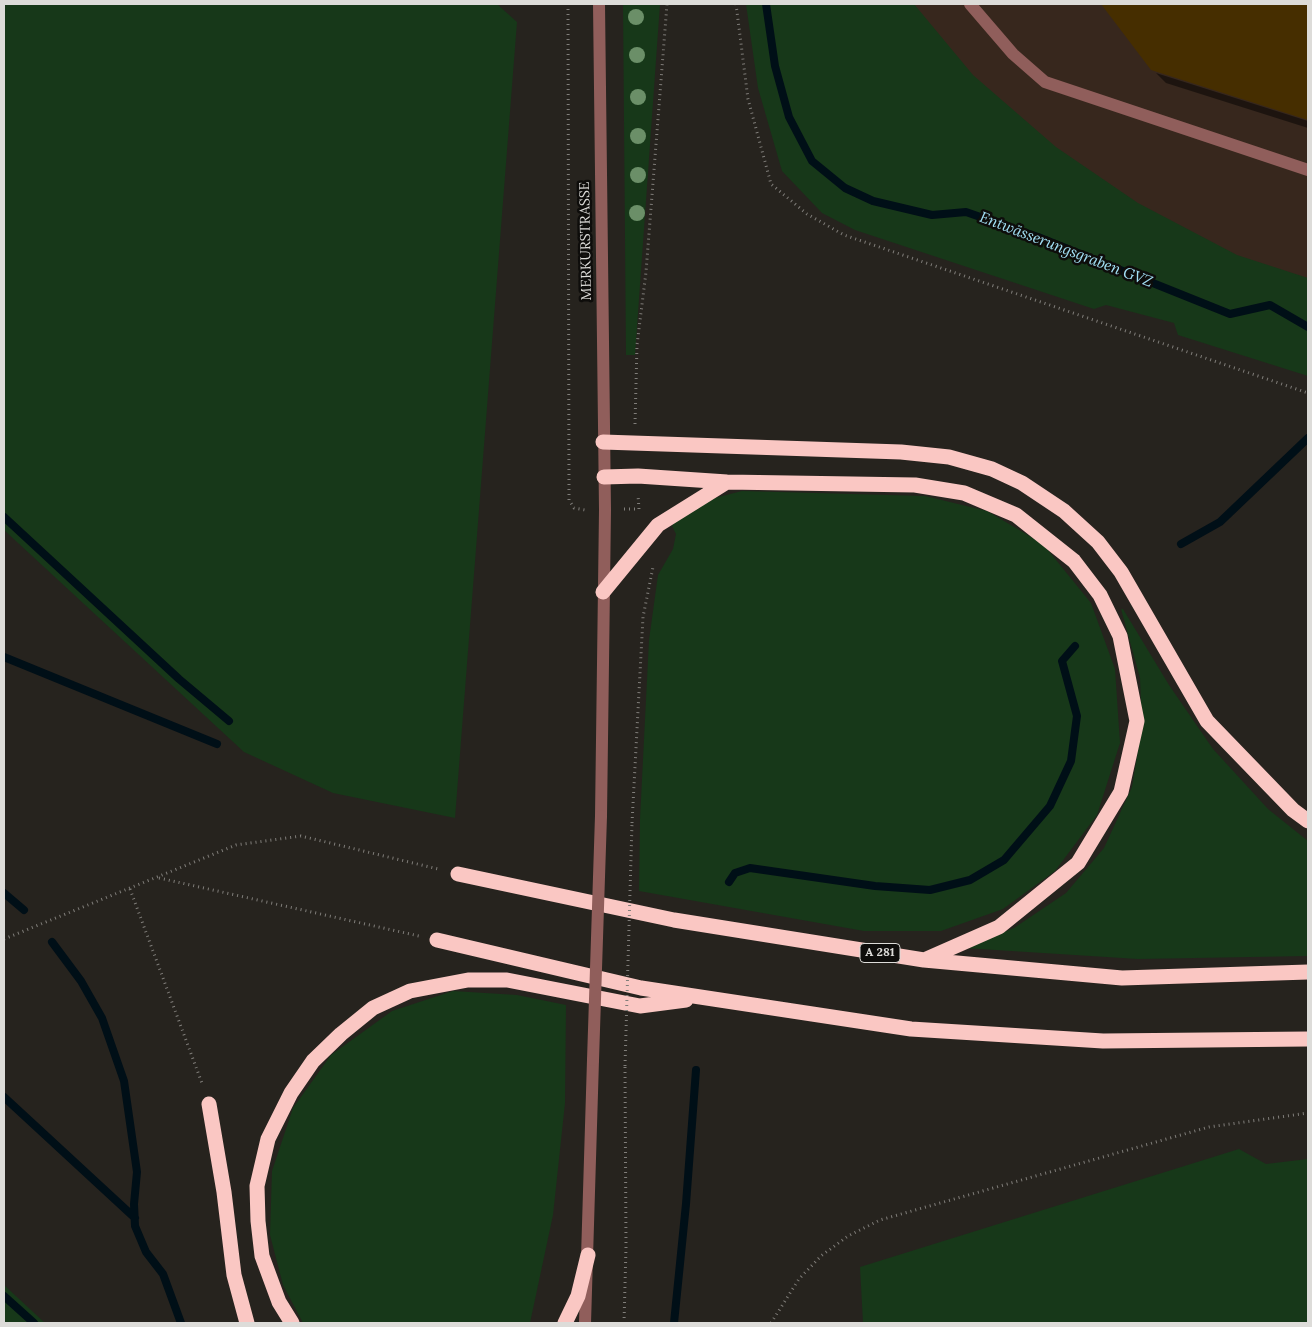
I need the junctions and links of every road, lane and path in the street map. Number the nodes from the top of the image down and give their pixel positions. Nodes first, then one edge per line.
1 (599, 4) edge
2 (667, 4) edge
3 (736, 4) edge
4 (970, 4) edge
5 (1308, 170) edge
6 (637, 345) dead end
7 (1308, 393) edge
8 (603, 442) junction
9 (604, 477) junction
10 (727, 482) junction
11 (639, 509) dead end
12 (658, 525) junction
13 (655, 563) dead end
14 (603, 592) junction
15 (1308, 821) edge
16 (458, 874) joint
17 (158, 878) junction
18 (130, 889) junction
19 (4, 939) edge
20 (437, 940) joint
21 (924, 960) junction
22 (1308, 972) edge
23 (702, 998) junction
24 (1308, 1039) edge
25 (209, 1104) joint
26 (1308, 1113) edge
27 (588, 1255) junction
28 (247, 1323) edge
29 (292, 1323) edge
30 (565, 1323) edge
31 (585, 1323) edge
32 (624, 1323) edge
33 (771, 1323) edge

1 - 8 street, MERKURSTRASSE
2 - 6 path
3 - 7 path
4 - 5 street
8 - 9 street, MERKURSTRASSE
8 - 15 highway
9 - 10 highway
9 - 14 street, MERKURSTRASSE
10 - 12 highway
10 - 21 highway
11 - 12 path
12 - 14 highway
13 - 32 path, bridge
14 - 27 street, MERKURSTRASSE, bridge
16 - 17 path
16 - 21 highway, A 281
17 - 18 path
17 - 20 path
18 - 19 path
18 - 25 path
20 - 23 highway
21 - 22 highway, A 281
23 - 24 highway
23 - 29 highway
25 - 28 highway
26 - 33 path
27 - 30 highway
27 - 31 street, MERKURSTRASSE

